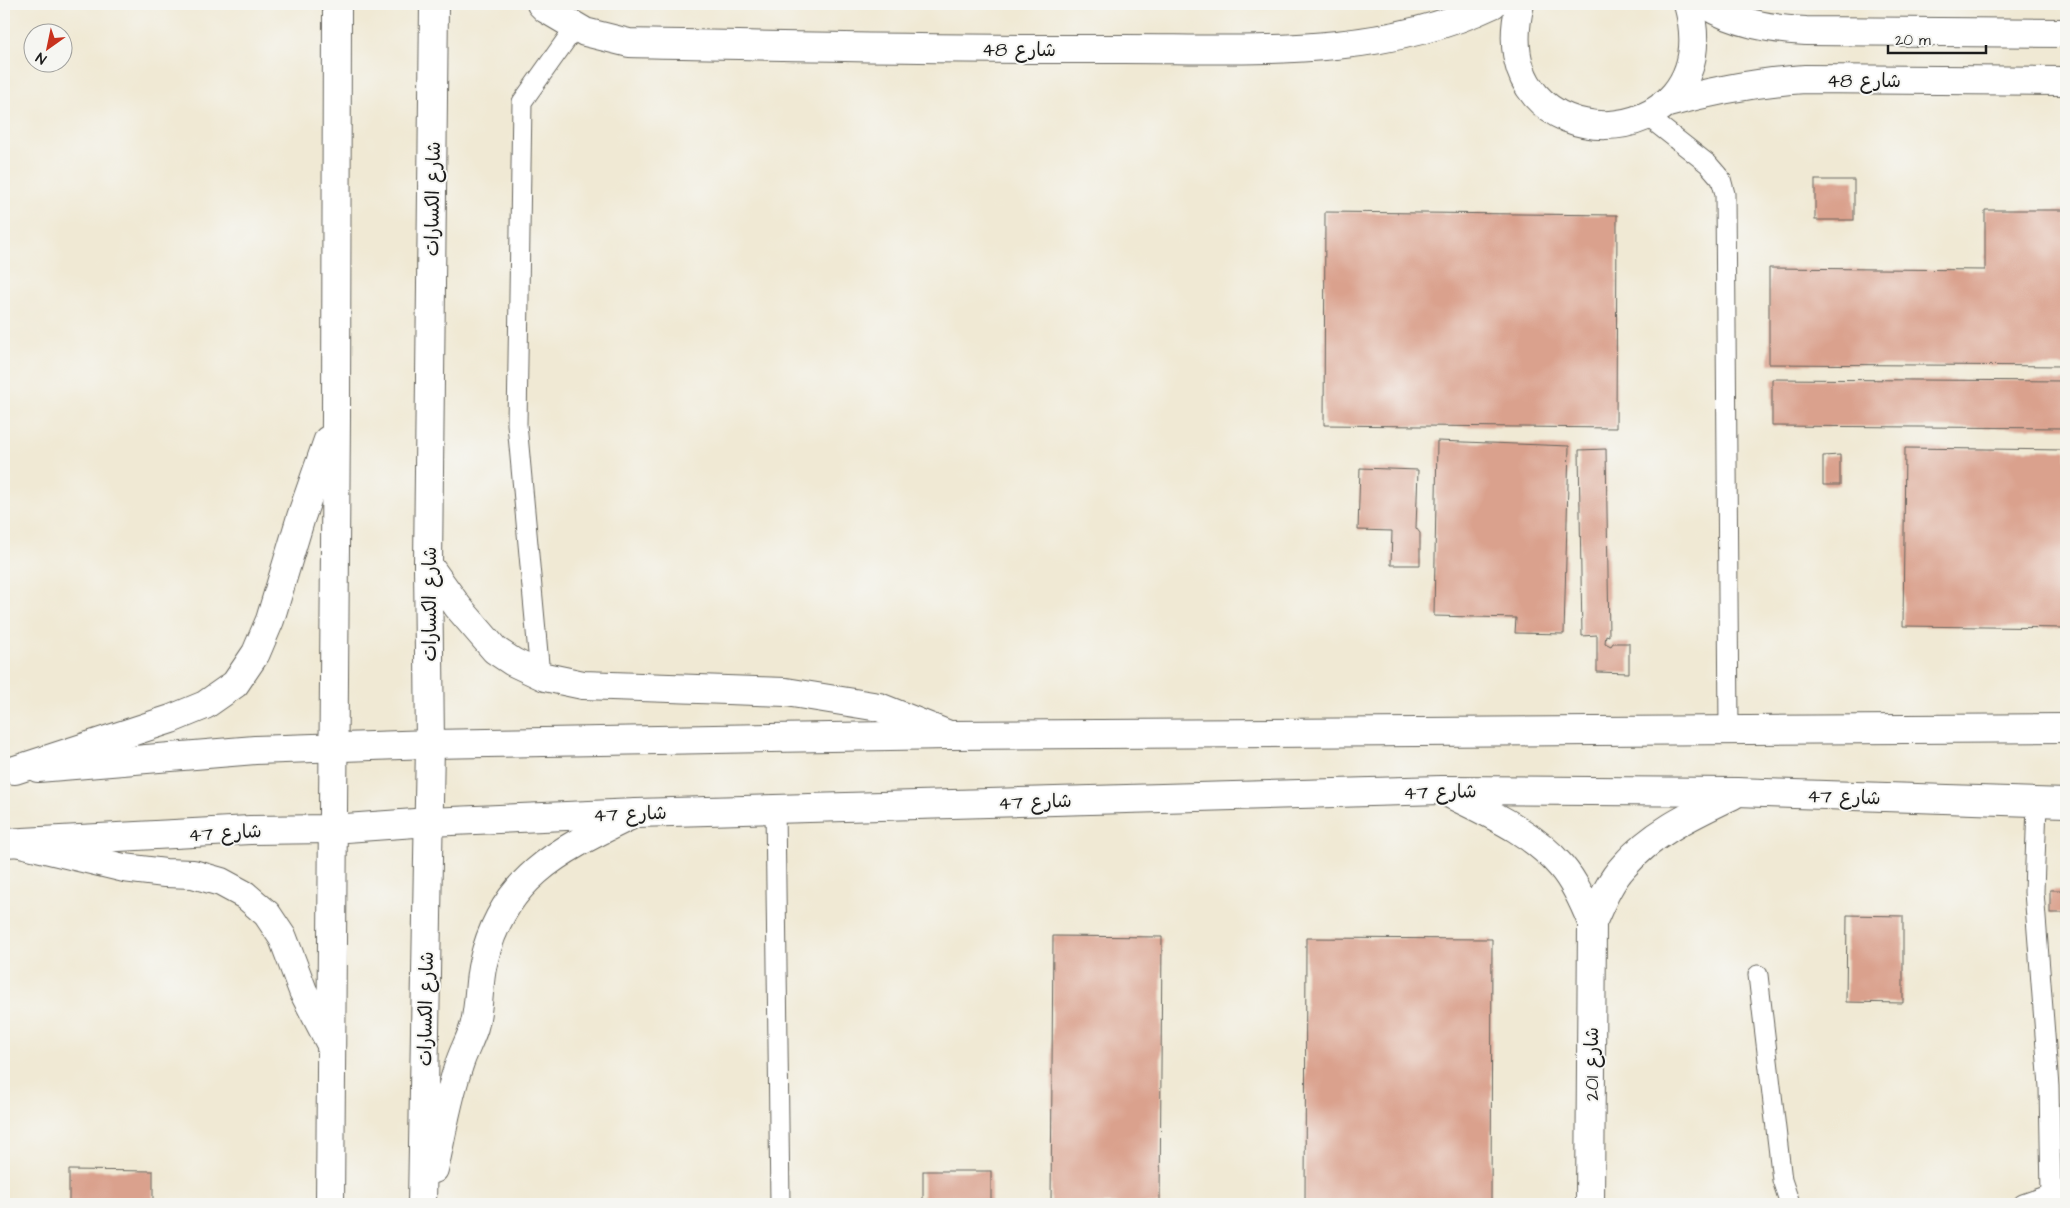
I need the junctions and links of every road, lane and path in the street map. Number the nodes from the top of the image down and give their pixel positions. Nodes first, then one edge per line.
1 (336, 4) edge
2 (434, 4) edge
3 (1493, 4) edge
4 (1520, 4) edge
5 (1688, 4) edge
6 (1704, 4) edge
7 (544, 6) edge
8 (576, 26) junction
9 (2066, 32) edge
10 (2066, 80) edge
11 (1656, 110) junction
12 (336, 417) junction
13 (428, 566) junction
14 (540, 675) junction
15 (2066, 728) edge
16 (1729, 730) junction
17 (949, 735) junction
18 (430, 744) junction
19 (332, 749) junction
20 (10, 770) edge
21 (1441, 790) junction
22 (1737, 792) junction
23 (2037, 803) junction
24 (2066, 803) edge
25 (775, 808) junction
26 (636, 813) junction
27 (429, 822) junction
28 (332, 829) junction
29 (12, 843) edge
30 (1592, 923) junction
31 (1758, 975) dead end
32 (330, 1043) junction
33 (2059, 1191) edge
34 (330, 1204) edge
35 (424, 1204) edge
36 (780, 1204) edge
37 (1590, 1204) edge
38 (1790, 1204) edge
39 (2023, 1204) edge

1 - 12 street
2 - 13 street, شارع الكسارات
3 - 8 street, شارع 48
4 - 11 street, شارع 48
5 - 11 street
6 - 9 street
7 - 8 street, شارع 48
8 - 14 lane
10 - 11 street, شارع 48
11 - 16 lane
12 - 19 street
12 - 20 street
13 - 14 street
13 - 18 street, شارع الكسارات
14 - 17 street
15 - 16 street
16 - 17 street
17 - 18 street
18 - 19 street
18 - 27 street, شارع الكسارات
19 - 20 street
19 - 28 street
21 - 22 street, شارع 47
21 - 25 street, شارع 47
21 - 30 street, شارع 201
22 - 23 street, شارع 47
22 - 30 street, شارع 201
23 - 24 street, شارع 47
23 - 33 lane
25 - 26 street, شارع 47
25 - 36 lane
26 - 27 street, شارع 47
26 - 35 street
27 - 28 street, شارع 47
27 - 35 street, شارع الكسارات
28 - 29 street, شارع 47
28 - 32 street
29 - 32 street
30 - 37 street, شارع 201
31 - 38 lane
32 - 34 street
33 - 39 lane

